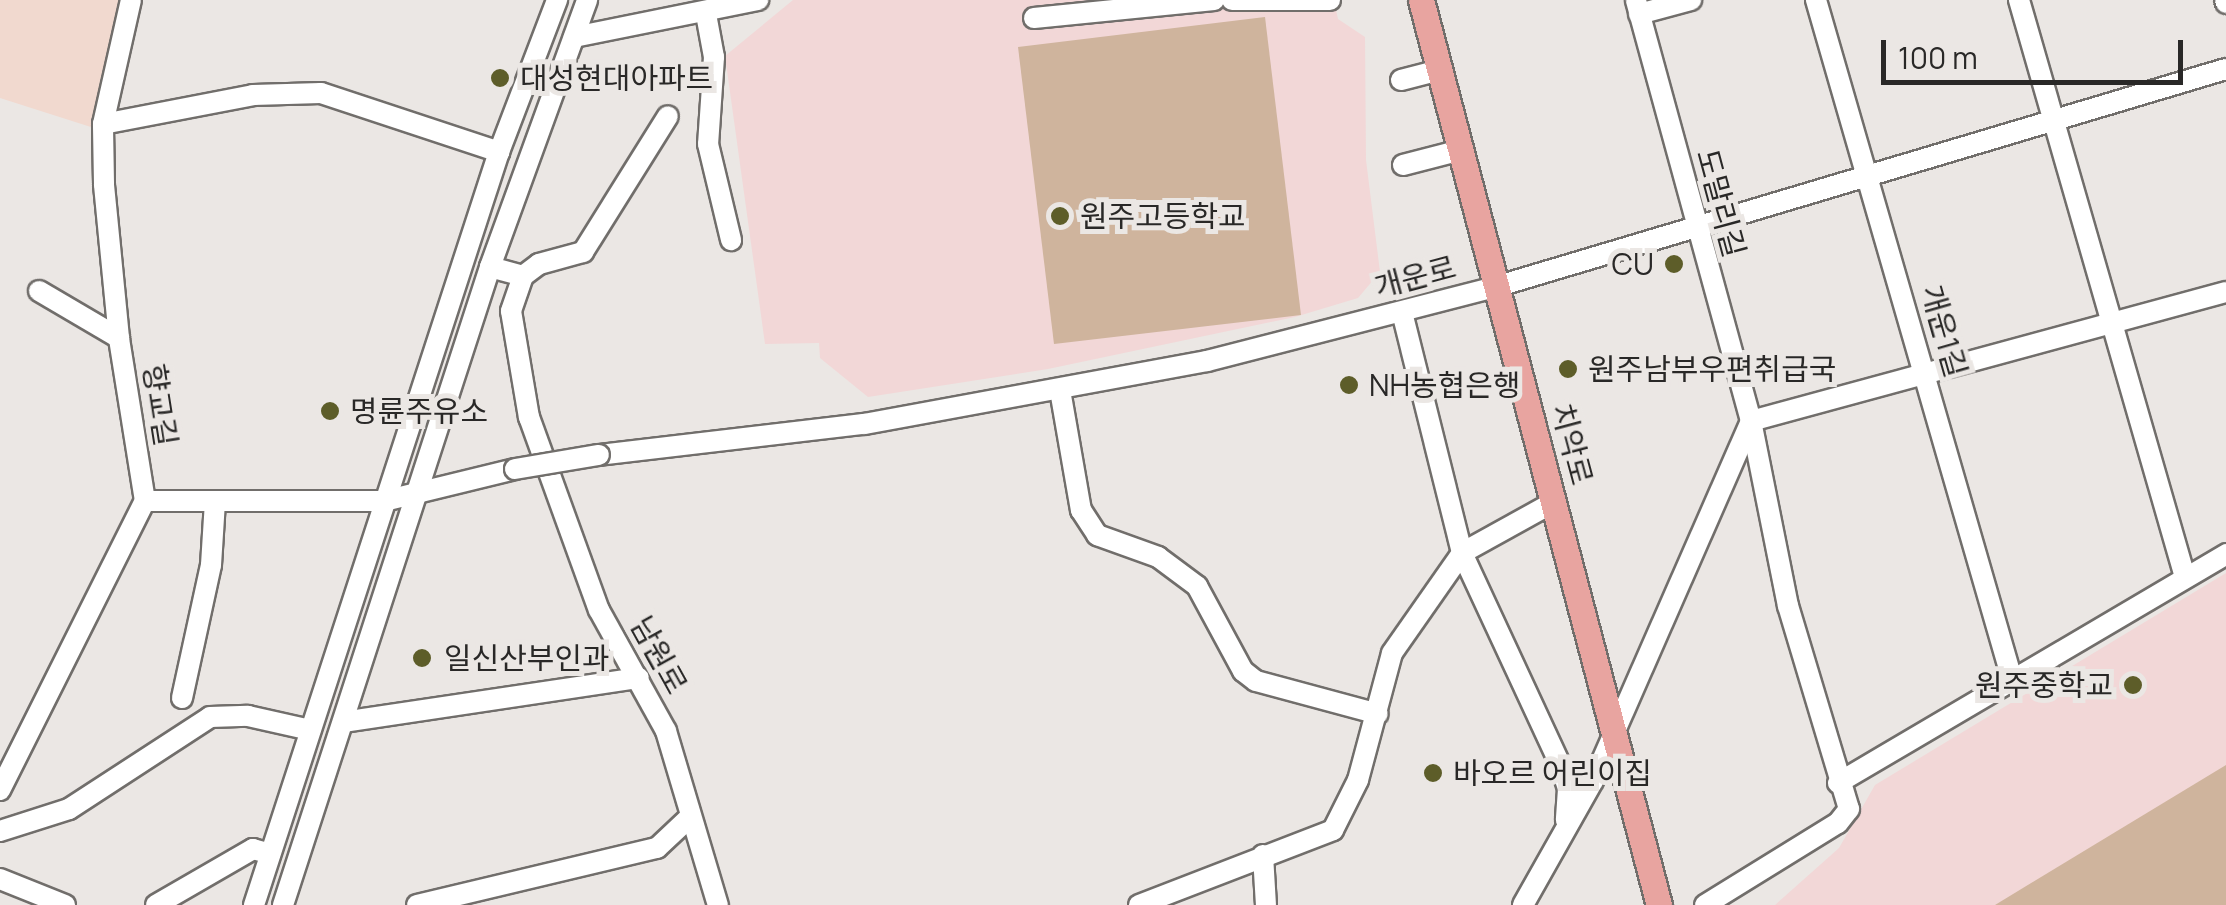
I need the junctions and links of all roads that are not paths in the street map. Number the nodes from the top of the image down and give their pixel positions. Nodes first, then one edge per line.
1 (131, 0) edge
2 (557, 0) edge
3 (587, 0) edge
4 (758, 0) edge
5 (1214, 0) edge
6 (1232, 0) edge
7 (1330, 0) edge
8 (1422, 0) edge
9 (1691, 0) edge
10 (1816, 0) edge
11 (2020, 0) edge
12 (1638, 7) edge
13 (706, 14) junction
14 (1034, 18) dead end
15 (574, 36) junction
16 (2226, 69) edge
17 (1440, 70) junction
18 (1401, 80) dead end
19 (668, 116) dead end
20 (2054, 121) junction
21 (103, 124) junction
22 (1461, 150) junction
23 (498, 152) junction
24 (1403, 165) dead end
25 (1868, 177) junction
26 (1697, 229) junction
27 (731, 240) dead end
28 (490, 267) junction
29 (522, 276) junction
30 (1495, 286) junction
31 (39, 291) dead end
32 (2226, 292) edge
33 (1402, 312) junction
34 (2112, 322) junction
35 (118, 338) junction
36 (1926, 375) junction
37 (1060, 390) junction
38 (1751, 421) junction
39 (420, 495) junction
40 (145, 500) junction
41 (215, 500) junction
42 (384, 501) junction
43 (1554, 502) junction
44 (1462, 553) junction
45 (2226, 554) edge
46 (2185, 577) junction
47 (639, 678) junction
48 (2012, 679) junction
49 (182, 698) dead end
50 (1378, 714) junction
51 (344, 722) junction
52 (1613, 727) junction
53 (310, 730) junction
54 (1838, 783) junction
55 (0, 790) edge
56 (689, 818) junction
57 (0, 831) edge
58 (1562, 836) junction
59 (270, 854) junction
60 (1263, 855) junction
61 (0, 879) edge
62 (64, 905) edge
63 (156, 905) edge
64 (254, 905) edge
65 (282, 905) edge
66 (416, 905) edge
67 (718, 905) edge
68 (1139, 905) edge
69 (1266, 905) edge
70 (1523, 905) edge
71 (1659, 905) edge
72 (1705, 905) edge

1 - 21 street, 향교길
2 - 23 street
3 - 15 street
4 - 13 street
5 - 14 street
6 - 7 street
8 - 17 main road, 치악로
9 - 12 street
10 - 25 street, 개운1길
11 - 20 street
12 - 26 street, 도말리길
13 - 15 street
13 - 27 street
15 - 28 street
16 - 20 street, 개운로
17 - 18 street
17 - 22 main road, 치악로
19 - 29 street
20 - 25 street, 개운로
20 - 34 street
21 - 23 street
21 - 35 street, 향교길
22 - 24 street
22 - 30 main road, 치악로
23 - 42 street
25 - 26 street, 개운로
25 - 36 street, 개운1길
26 - 30 street, 개운로
26 - 38 street, 도말리길
28 - 29 street
28 - 39 street
29 - 47 street, 남원로
30 - 33 street, 개운로
30 - 43 main road, 치악로
31 - 35 street
32 - 34 street
33 - 37 street, 개운로
33 - 44 street
34 - 36 street
34 - 46 street
35 - 40 street, 향교길
36 - 38 street
36 - 48 street, 개운1길
37 - 39 street, 개운로, bridge
37 - 50 street
38 - 52 street
38 - 54 street, 도말리길
39 - 42 street
39 - 51 street
40 - 41 street
40 - 55 street
41 - 42 street
41 - 49 street
42 - 53 street
43 - 44 street
43 - 52 main road, 치악로
44 - 50 street
44 - 58 street
45 - 46 street
46 - 48 street
47 - 51 street
47 - 56 street, 남원로
48 - 54 street
50 - 60 street
51 - 65 street
52 - 58 street
52 - 71 main road, 치악로
53 - 57 street
53 - 59 street
54 - 72 street
56 - 66 street
56 - 67 street, 남원로
58 - 70 street
59 - 63 street
59 - 64 street
60 - 68 street
60 - 69 street
61 - 62 street

